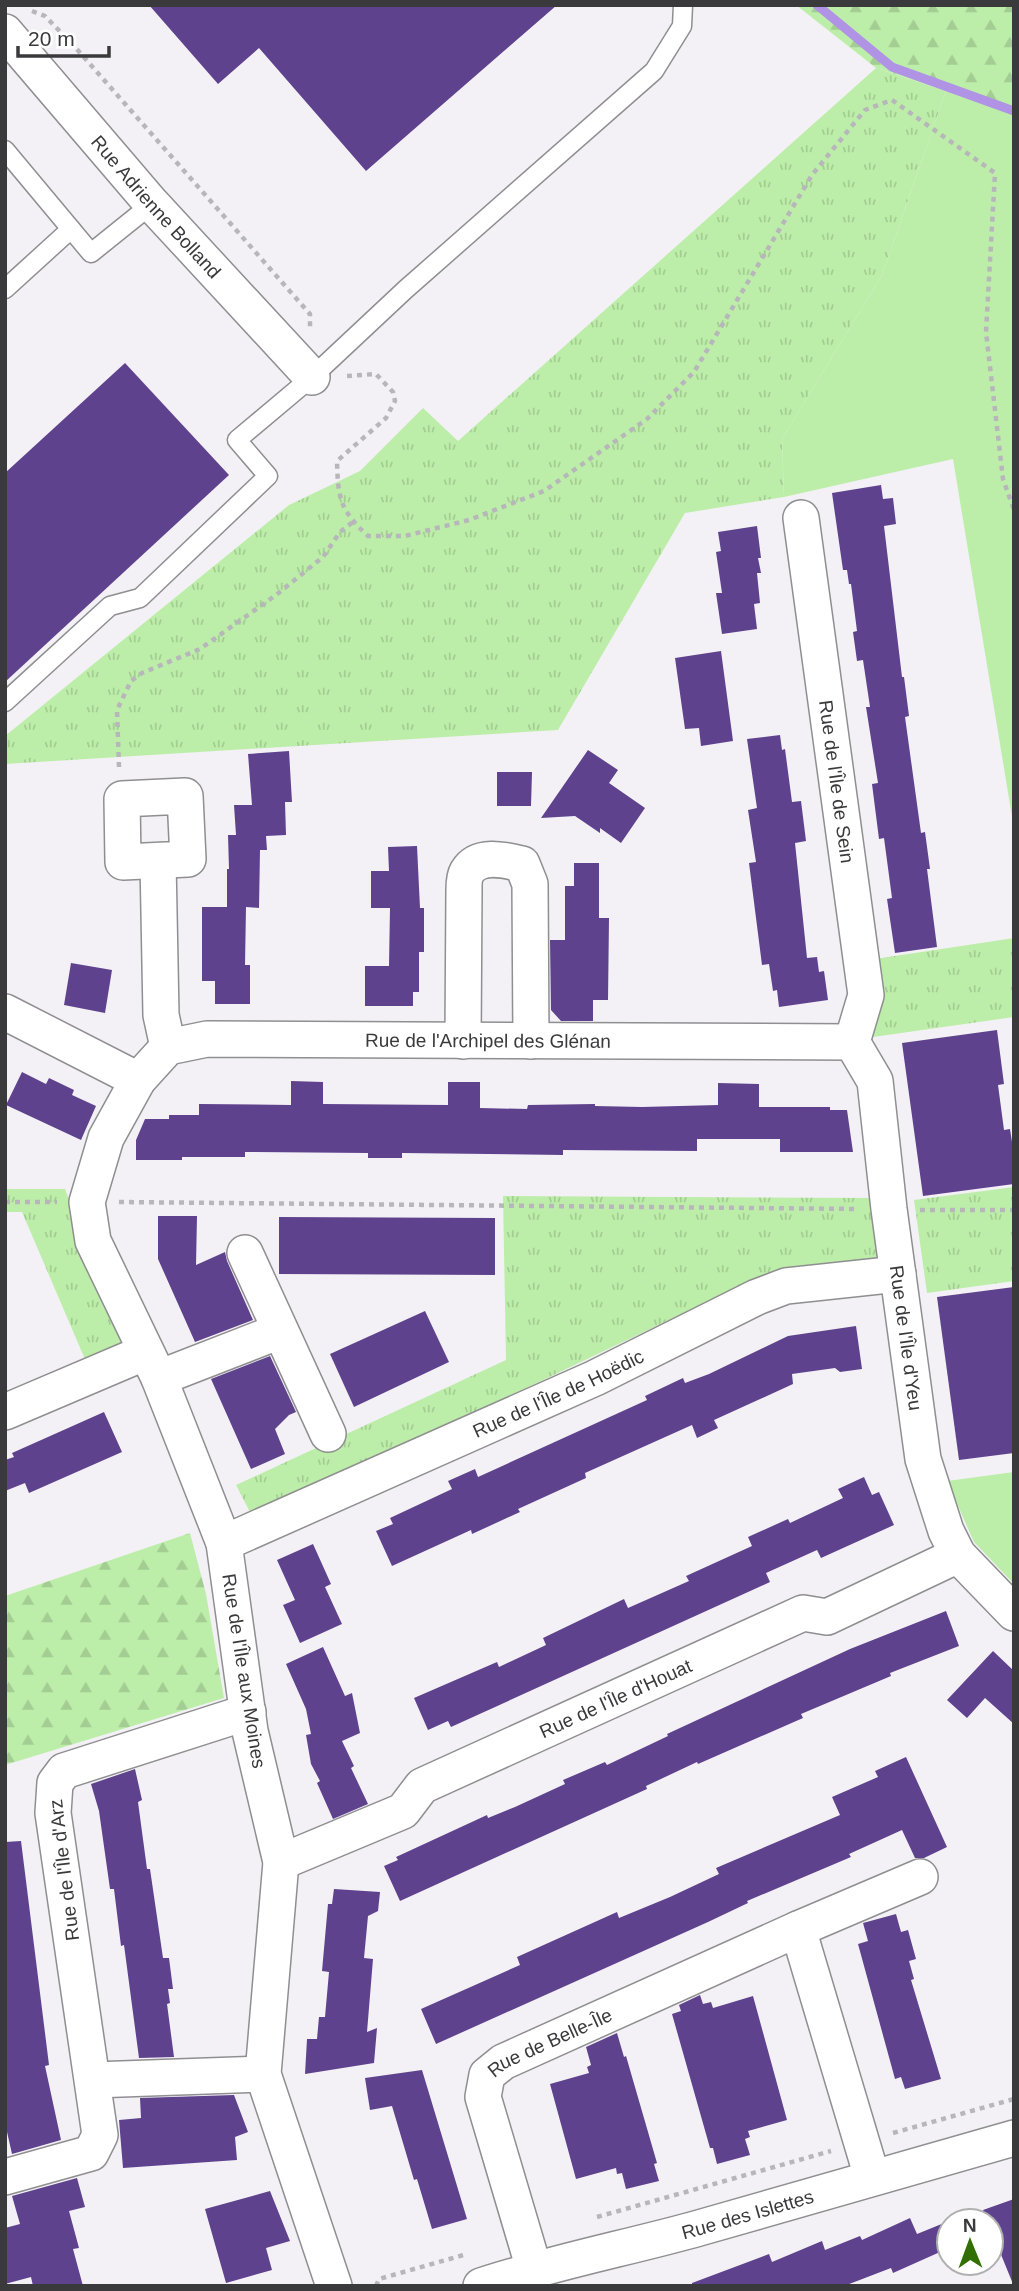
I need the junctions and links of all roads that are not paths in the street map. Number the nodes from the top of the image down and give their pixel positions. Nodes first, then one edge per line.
1 (683, 5) edge
2 (16, 21) edge
3 (5, 150) edge
4 (152, 204) junction
5 (71, 229) junction
6 (5, 289) edge
7 (312, 377) junction
8 (801, 518) dead end
9 (5, 702) edge
10 (158, 861) junction
11 (5, 1012) edge
12 (463, 1041) junction
13 (531, 1041) junction
14 (852, 1042) junction
15 (168, 1047) junction
16 (138, 1080) junction
17 (245, 1253) dead end
18 (898, 1274) junction
19 (280, 1331) junction
20 (152, 1365) junction
21 (5, 1412) edge
22 (328, 1434) dead end
23 (224, 1543) junction
24 (958, 1555) junction
25 (1014, 1613) edge
26 (247, 1712) junction
27 (281, 1862) junction
28 (920, 1877) dead end
29 (797, 1930) junction
30 (263, 2074) junction
31 (93, 2080) junction
32 (1014, 2138) edge
33 (5, 2177) edge
34 (872, 2177) junction
35 (534, 2269) junction
36 (334, 2286) edge
37 (481, 2286) edge

1 - 7 lane
2 - 4 street, Rue Adrienne Bolland
3 - 5 lane
4 - 5 lane
4 - 7 street, Rue Adrienne Bolland
5 - 6 lane
7 - 9 lane
8 - 14 street, Rue de l'Île de Sein
10 - 10 street
10 - 15 street
11 - 16 street
12 - 13 street, Rue de l'Archipel des Glénan
12 - 13 street
12 - 15 street, Rue de l'Archipel des Glénan
13 - 14 street, Rue de l'Archipel des Glénan
14 - 18 street, Rue de l'Île d'Yeu
15 - 16 street
16 - 20 street, Rue de l'Île aux Moines
17 - 19 street
18 - 23 street, Rue de l'Île de Hoëdic
18 - 24 street, Rue de l'Île d'Yeu
19 - 20 street
19 - 22 street
20 - 21 street
20 - 23 street, Rue de l'Île aux Moines
23 - 26 street, Rue de l'Île aux Moines
24 - 25 street, Rue de l'Île d'Yeu
24 - 27 street, Rue de l'Île d'Houat
26 - 27 street, Rue de l'Île aux Moines
26 - 31 street, Rue de l'Île d'Arz
27 - 30 street, Rue de l'Île aux Moines
28 - 29 street, Rue de Belle-Île
29 - 34 street
29 - 35 street, Rue de Belle-Île
30 - 31 street
30 - 36 street, Rue de l'Île aux Moines
31 - 33 street, Rue de l'Île d'Arz
32 - 34 street, Rue des Islettes
34 - 35 street, Rue des Islettes
35 - 37 street, Rue des Islettes

